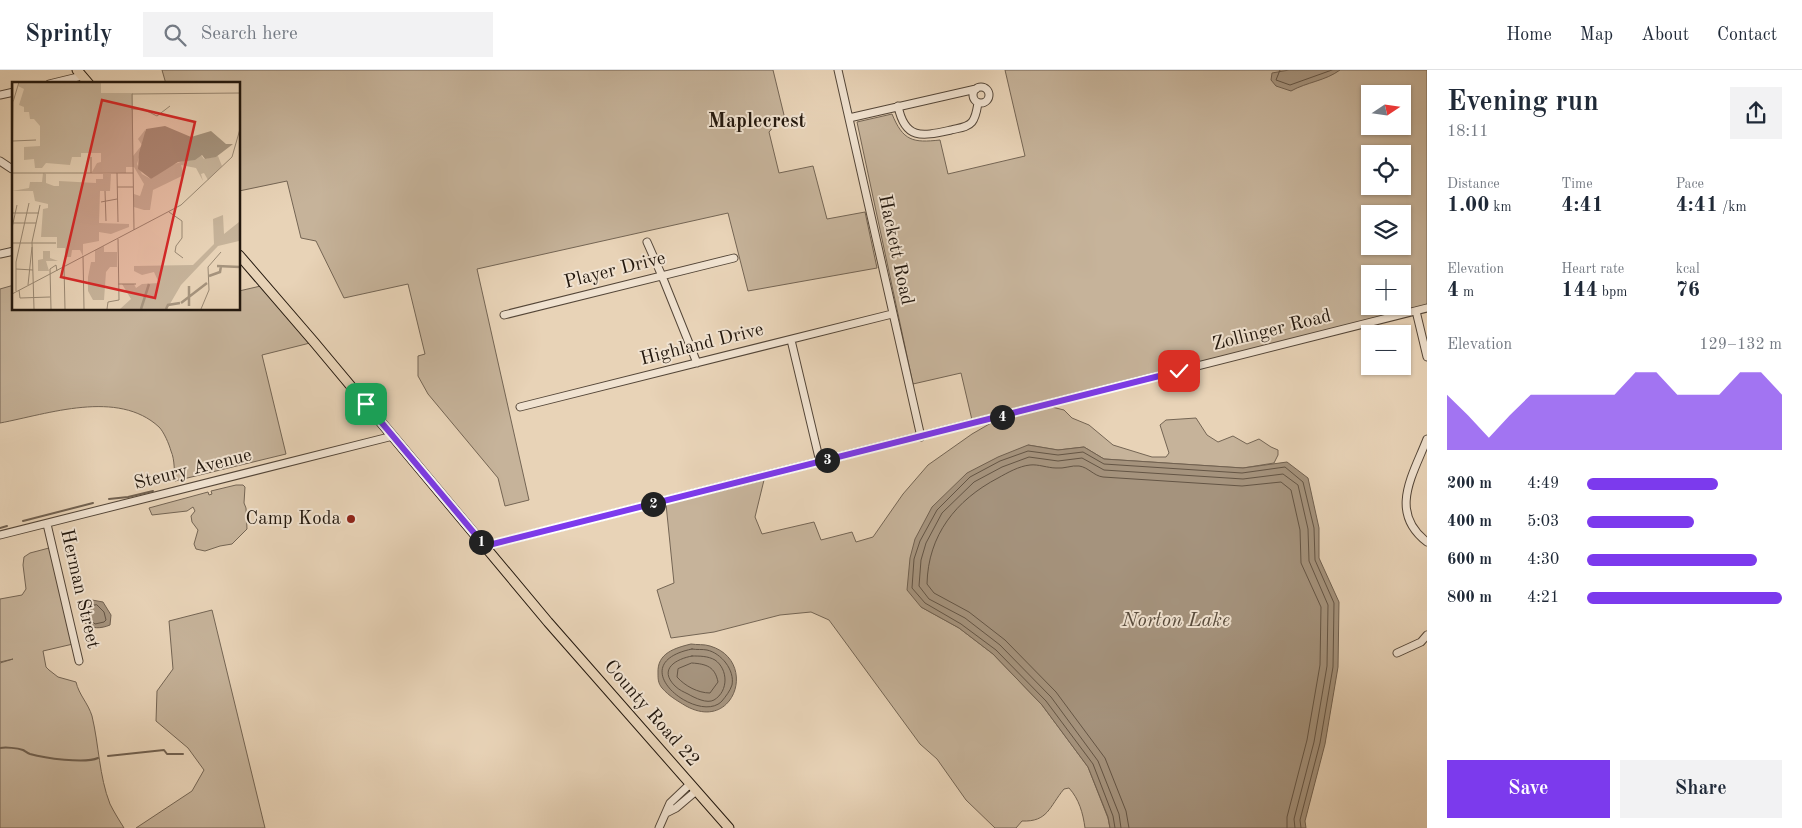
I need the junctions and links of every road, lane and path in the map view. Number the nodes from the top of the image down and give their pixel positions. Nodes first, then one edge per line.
1 (838, 70) edge
2 (79, 73) edge
3 (54, 82) edge
4 (976, 89) junction
5 (978, 103) junction
6 (898, 106) junction
7 (849, 118) junction
8 (0, 161) edge
9 (12, 170) dead end
10 (647, 242) dead end
11 (240, 256) edge
12 (734, 258) dead end
13 (662, 276) junction
14 (1427, 308) edge
15 (1416, 311) junction
16 (892, 314) junction
17 (504, 315) dead end
18 (791, 340) junction
19 (1427, 357) edge
20 (697, 362) junction
21 (520, 407) dead end
22 (393, 436) junction
23 (921, 436) junction
24 (1427, 439) edge
25 (820, 462) junction
26 (46, 524) junction
27 (0, 535) edge
28 (1427, 542) edge
29 (485, 546) junction
30 (1427, 635) edge
31 (1397, 653) dead end
32 (80, 661) dead end
33 (693, 787) junction
34 (659, 828) edge
35 (729, 828) edge

1 - 7 street, Hackett Road
2 - 3 street
4 - 5 street
4 - 5 street
4 - 6 street
5 - 6 street
6 - 7 street
7 - 16 street, Hackett Road
8 - 9 street
10 - 13 street
11 - 22 main road, County Road 22
12 - 13 street, Player Drive
13 - 17 street, Player Drive
13 - 20 street
14 - 15 street, Zollinger Road
15 - 19 street
15 - 23 street, Zollinger Road
16 - 18 street, Highland Drive
16 - 23 street, Hackett Road
18 - 20 street, Highland Drive
18 - 25 street
20 - 21 street, Highland Drive
22 - 26 street, Steury Avenue
22 - 29 main road, County Road 22
23 - 25 street, Zollinger Road
24 - 28 street
25 - 29 street, Zollinger Road
26 - 27 street, Steury Avenue
26 - 32 street, Herman Street
29 - 33 main road, County Road 22
30 - 31 street
33 - 34 street
33 - 35 main road, County Road 22

